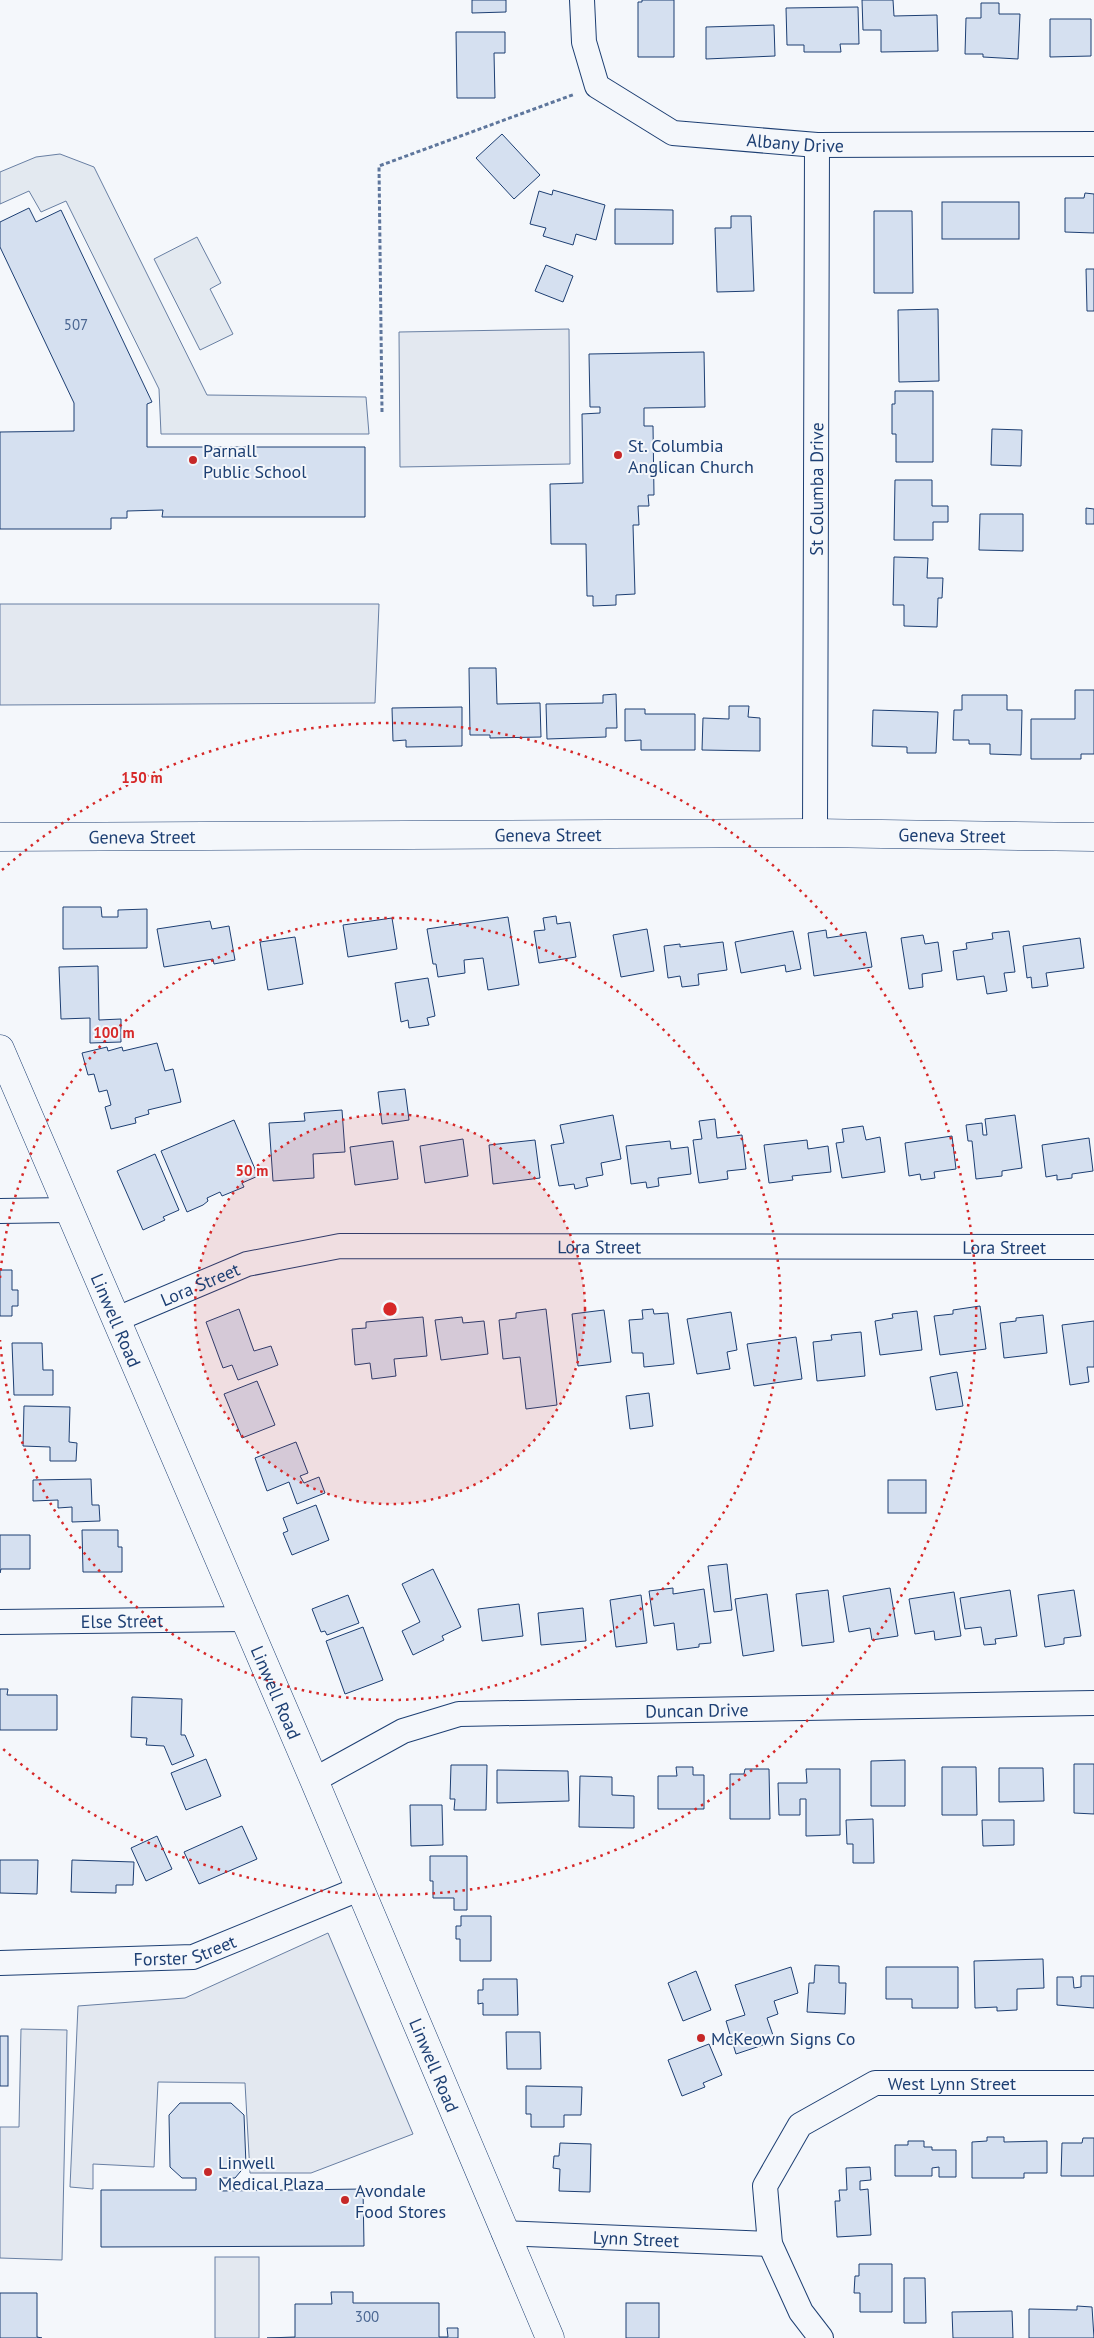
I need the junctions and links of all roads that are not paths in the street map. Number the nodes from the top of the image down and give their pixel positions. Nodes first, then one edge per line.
1 (582, 0) edge
2 (1094, 144) edge
3 (817, 145) junction
4 (815, 833) junction
5 (0, 837) edge
6 (1094, 837) edge
7 (0, 1049) edge
8 (68, 1210) junction
9 (0, 1211) edge
10 (1094, 1247) edge
11 (117, 1319) junction
12 (245, 1619) junction
13 (0, 1622) edge
14 (1094, 1703) edge
15 (314, 1780) junction
16 (359, 1888) junction
17 (0, 1963) edge
18 (1094, 2083) edge
19 (504, 2233) junction
20 (770, 2244) junction
21 (550, 2338) edge
22 (821, 2338) edge

1 - 3 street, Albany Drive
2 - 3 street, Albany Drive
3 - 4 street, St Columba Drive
4 - 5 main road, Geneva Street
4 - 6 main road, Geneva Street
7 - 8 main road, Linwell Road
8 - 9 street
8 - 11 main road, Linwell Road
10 - 11 street, Lora Street
11 - 12 main road, Linwell Road
12 - 13 street, Else Street
12 - 15 main road, Linwell Road
14 - 15 street, Duncan Drive
15 - 16 main road, Linwell Road
16 - 17 street, Forster Street
16 - 19 main road, Linwell Road
18 - 20 street, West Lynn Street
19 - 20 street, Lynn Street
19 - 21 main road, Linwell Road
20 - 22 street, West Lynn Street

